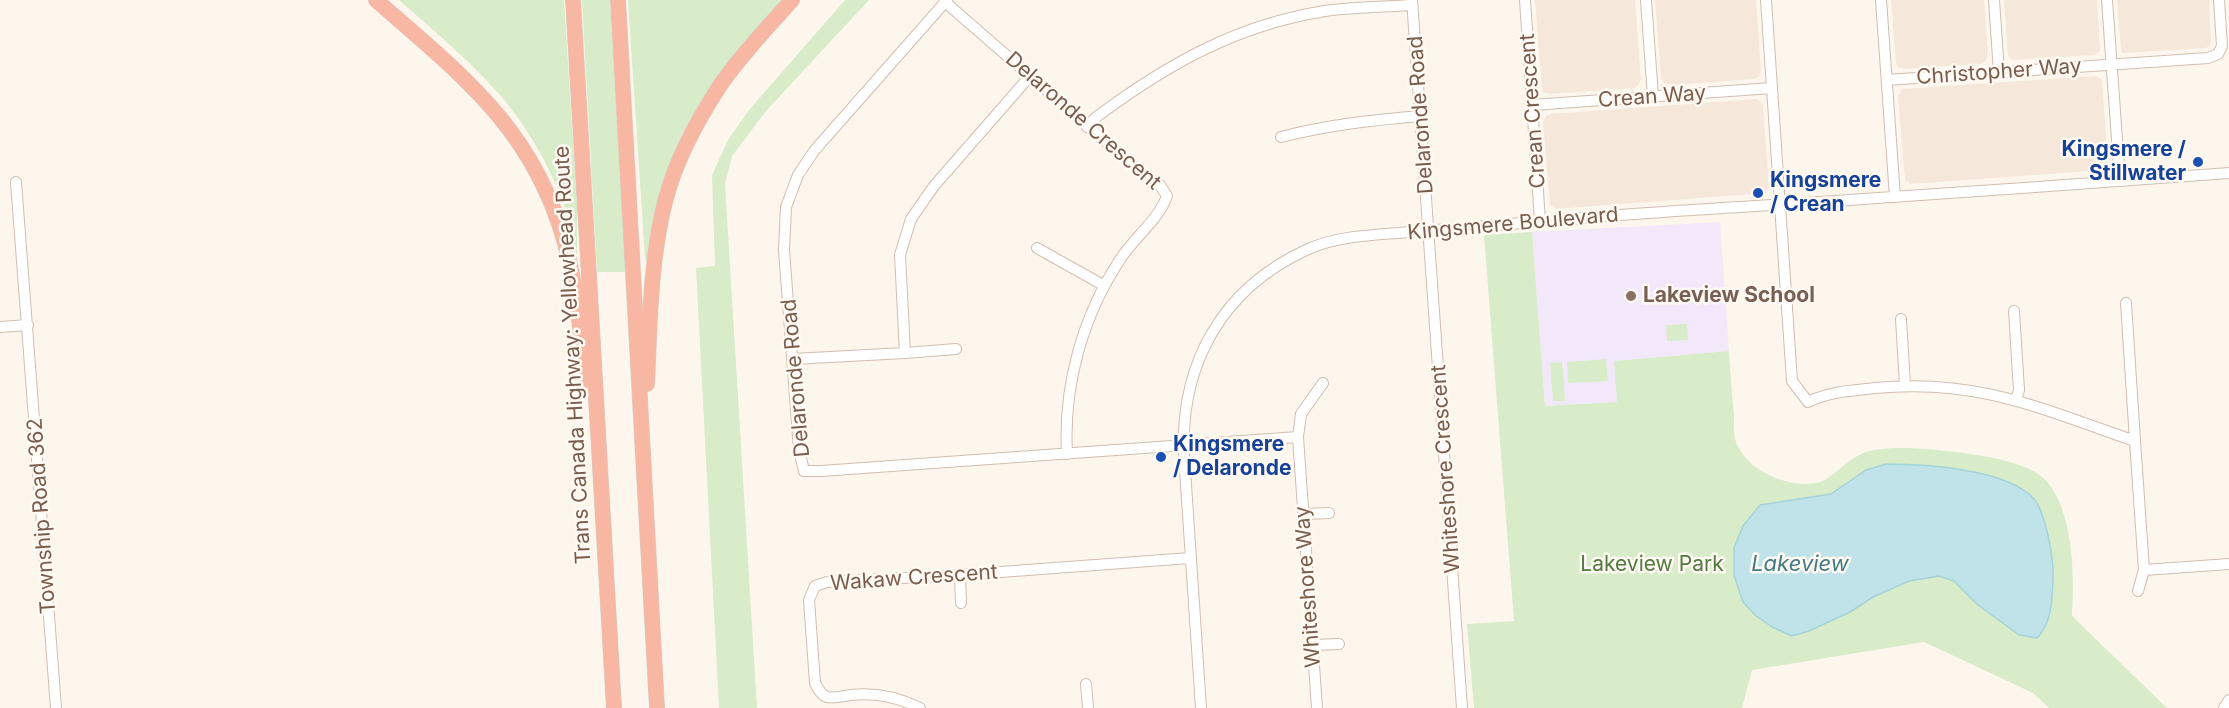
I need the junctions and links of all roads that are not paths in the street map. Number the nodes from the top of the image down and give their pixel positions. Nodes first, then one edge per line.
1 (376, 0) edge
2 (573, 0) edge
3 (618, 0) edge
4 (792, 0) edge
5 (1525, 0) edge
6 (1646, 0) edge
7 (1766, 0) edge
8 (1881, 0) edge
9 (1994, 0) edge
10 (2107, 0) edge
11 (2219, 0) edge
12 (946, 1) edge
13 (1412, 2) edge
14 (2111, 64) junction
15 (1999, 72) junction
16 (1030, 76) junction
17 (1887, 80) junction
18 (1772, 88) junction
19 (1653, 97) junction
20 (1532, 105) junction
21 (1421, 116) junction
22 (1087, 127) junction
23 (1281, 137) dead end
24 (2229, 173) edge
25 (2120, 181) junction
26 (16, 182) dead end
27 (1895, 197) junction
28 (1781, 204) junction
29 (1540, 221) junction
30 (1429, 231) junction
31 (1037, 248) dead end
32 (1103, 285) junction
33 (2126, 303) dead end
34 (2014, 311) dead end
35 (1901, 319) dead end
36 (28, 325) junction
37 (0, 327) edge
38 (956, 349) dead end
39 (905, 353) junction
40 (793, 359) junction
41 (1323, 383) dead end
42 (1905, 385) junction
43 (2016, 400) junction
44 (1298, 437) junction
45 (2135, 441) junction
46 (1183, 445) junction
47 (1067, 454) junction
48 (644, 480) junction
49 (602, 489) junction
50 (1329, 513) dead end
51 (1303, 514) junction
52 (1190, 558) junction
53 (2229, 564) edge
54 (2144, 570) junction
55 (960, 575) junction
56 (2138, 591) dead end
57 (961, 603) dead end
58 (1339, 644) dead end
59 (1313, 645) junction
60 (1086, 684) dead end
61 (2229, 700) edge
62 (56, 708) edge
63 (614, 708) edge
64 (657, 708) edge
65 (920, 708) edge
66 (1088, 708) edge
67 (1202, 708) edge
68 (1317, 708) edge
69 (1462, 708) edge
70 (2224, 708) edge

1 - 49 highway
2 - 49 highway, Trans Canada Highway: Yellowhead Route
3 - 48 highway
4 - 48 highway
5 - 20 street, Crean Crescent
6 - 19 street
7 - 18 street
8 - 17 street
9 - 15 street
10 - 14 street
11 - 14 street, Christopher Way
12 - 16 street, Delaronde Crescent
12 - 40 street, Delaronde Road
13 - 21 street, Delaronde Road
13 - 22 street
14 - 15 street, Christopher Way
14 - 25 street
15 - 17 street, Christopher Way
16 - 22 street, Delaronde Crescent
16 - 39 street
17 - 27 street
18 - 19 street, Crean Way
18 - 28 street
19 - 20 street, Crean Way
20 - 29 street, Crean Crescent
21 - 23 street
21 - 30 street, Delaronde Road
22 - 32 street, Delaronde Crescent
24 - 25 street, Kingsmere Boulevard
25 - 27 street, Kingsmere Boulevard
26 - 36 street, Township Road 362
27 - 28 street, Kingsmere Boulevard
28 - 29 street, Kingsmere Boulevard
28 - 42 street
29 - 30 street, Kingsmere Boulevard
30 - 46 street, Kingsmere Boulevard
30 - 69 street, Whiteshore Crescent
31 - 32 street
32 - 47 street, Delaronde Crescent
33 - 45 street
34 - 43 street
35 - 42 street
36 - 37 street
36 - 62 street, Township Road 362
38 - 39 street
39 - 40 street
40 - 47 street, Delaronde Road
41 - 44 street, Whiteshore Way
42 - 43 street
43 - 45 street
44 - 46 street
44 - 51 street, Whiteshore Way
45 - 54 street
46 - 47 street, Delaronde Road
46 - 52 street, Kingsmere Boulevard
48 - 64 highway
49 - 63 highway, Trans Canada Highway: Yellowhead Route
50 - 51 street
51 - 59 street, Whiteshore Way
52 - 55 street, Wakaw Crescent
52 - 67 street, Kingsmere Boulevard
53 - 54 street
54 - 56 street
55 - 57 street
55 - 65 street, Wakaw Crescent
58 - 59 street
59 - 68 street, Whiteshore Way
60 - 66 street
61 - 70 street

